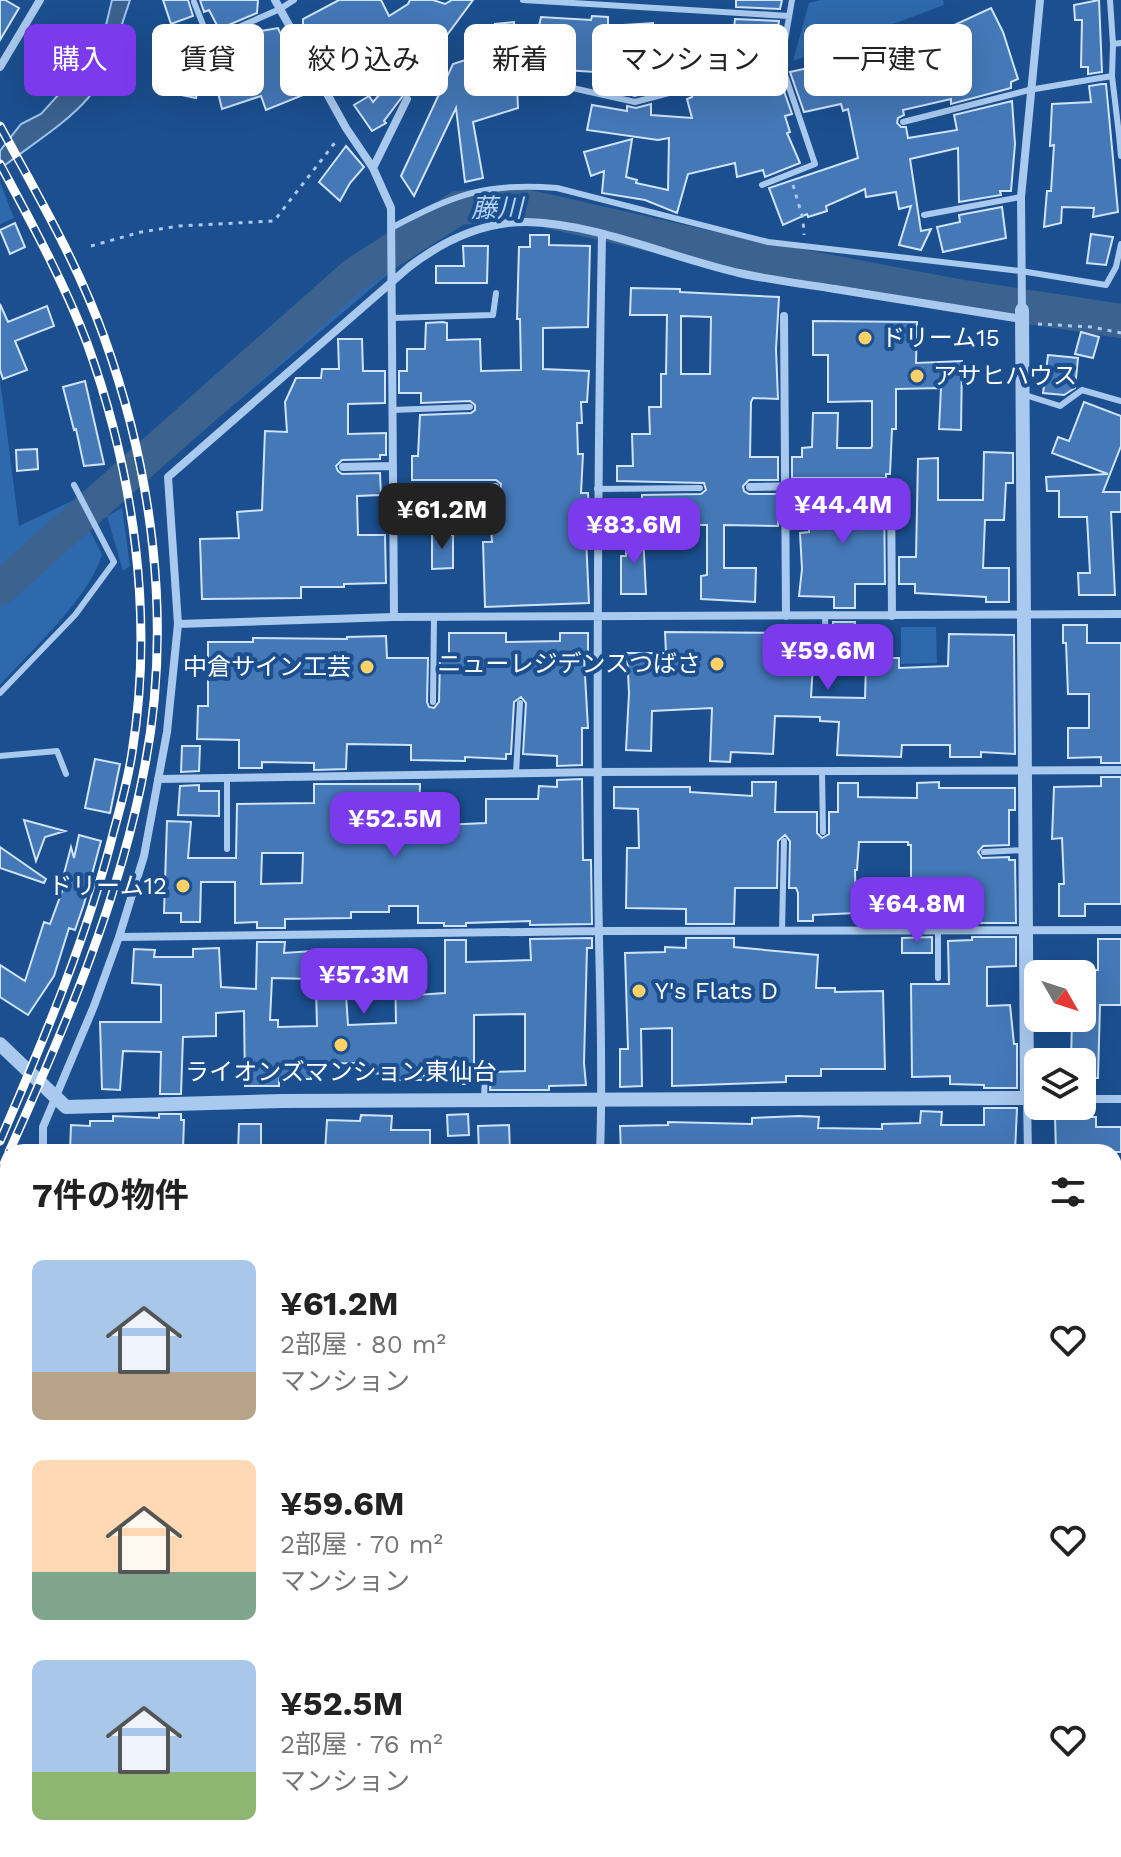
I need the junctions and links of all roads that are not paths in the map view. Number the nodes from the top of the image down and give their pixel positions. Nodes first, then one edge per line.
1 (275, 0) edge
2 (294, 0) edge
3 (523, 0) edge
4 (792, 0) edge
5 (1040, 0) edge
6 (1110, 0) edge
7 (37, 1) edge
8 (194, 2) edge
9 (280, 9) junction
10 (789, 16) junction
11 (788, 24) edge
12 (1117, 43) edge
13 (0, 67) edge
14 (1112, 76) junction
15 (788, 84) edge
16 (1029, 90) junction
17 (608, 96) edge
18 (657, 96) edge
19 (407, 99) dead end
20 (903, 122) dead end
21 (1120, 135) edge
22 (1121, 156) edge
23 (373, 168) junction
24 (762, 185) dead end
25 (1021, 197) junction
26 (924, 215) dead end
27 (391, 233) junction
28 (602, 235) junction
29 (1121, 244) edge
30 (1022, 275) junction
31 (392, 279) junction
32 (496, 293) dead end
33 (784, 316) dead end
34 (392, 318) junction
35 (1026, 318) junction
36 (1022, 394) junction
37 (1121, 401) edge
38 (470, 407) dead end
39 (392, 410) junction
40 (393, 466) junction
41 (343, 467) dead end
42 (74, 485) dead end
43 (496, 486) dead end
44 (785, 486) junction
45 (393, 487) junction
46 (750, 487) dead end
47 (700, 488) dead end
48 (597, 489) junction
49 (1121, 614) edge
50 (1024, 615) junction
51 (786, 616) junction
52 (825, 616) junction
53 (892, 616) junction
54 (394, 617) junction
55 (434, 617) junction
56 (597, 617) junction
57 (178, 624) junction
58 (826, 667) dead end
59 (0, 693) edge
60 (433, 702) dead end
61 (520, 703) dead end
62 (0, 756) edge
63 (1025, 770) junction
64 (1121, 770) edge
65 (822, 771) junction
66 (597, 772) junction
67 (516, 773) junction
68 (66, 774) dead end
69 (227, 778) junction
70 (158, 779) junction
71 (823, 832) dead end
72 (784, 841) dead end
73 (227, 849) dead end
74 (1026, 850) junction
75 (984, 852) dead end
76 (1121, 930) edge
77 (598, 931) junction
78 (782, 931) junction
79 (938, 931) junction
80 (1026, 931) junction
81 (119, 937) junction
82 (938, 978) dead end
83 (0, 1044) edge
84 (1031, 1048) edge
85 (485, 1069) dead end
86 (56, 1098) junction
87 (1024, 1098) edge
88 (1096, 1099) edge
89 (1121, 1099) edge
90 (484, 1101) junction
91 (602, 1101) junction
92 (1031, 1120) edge
93 (43, 1144) edge
94 (600, 1144) edge
95 (1029, 1144) edge

1 - 9 street
2 - 9 lane
3 - 10 lane
4 - 10 lane
5 - 16 street
6 - 12 lane
7 - 13 street
8 - 9 lane
9 - 23 street
10 - 11 lane
12 - 14 lane
14 - 16 lane
14 - 21 lane
15 - 24 lane
16 - 20 lane
16 - 25 street
17 - 18 lane
19 - 23 street
21 - 22 lane
23 - 27 street
25 - 26 lane
25 - 30 street
27 - 30 lane
27 - 31 street
28 - 31 street
28 - 35 street
28 - 48 street
29 - 30 lane
30 - 35 street
31 - 34 street
31 - 57 street
32 - 34 lane
33 - 44 street
34 - 39 street
35 - 36 street
36 - 37 lane
36 - 50 street
38 - 39 lane
39 - 40 street
40 - 41 street
40 - 45 street
42 - 59 lane
43 - 45 lane
44 - 46 street
44 - 51 street
44 - 53 street
45 - 54 street
47 - 48 lane
48 - 56 street
49 - 50 street
50 - 53 street
50 - 63 street
51 - 52 street
51 - 56 street
52 - 53 street
52 - 58 lane
54 - 55 street
54 - 57 street
55 - 56 street
55 - 60 lane
56 - 66 street
57 - 70 street
61 - 67 lane
62 - 68 lane
63 - 64 street
63 - 65 street
63 - 74 street
65 - 66 street
65 - 71 lane
66 - 67 street
66 - 77 street
67 - 69 street
69 - 70 street
69 - 73 lane
70 - 81 street
72 - 78 lane
74 - 75 lane
74 - 80 street
76 - 80 street
77 - 78 street
77 - 81 street
77 - 91 street
78 - 79 street
79 - 80 street
79 - 82 lane
80 - 84 street
81 - 86 street
83 - 86 street
85 - 90 lane
86 - 90 street
86 - 93 street
87 - 91 street
88 - 89 street
90 - 91 street
91 - 94 street
92 - 95 street

